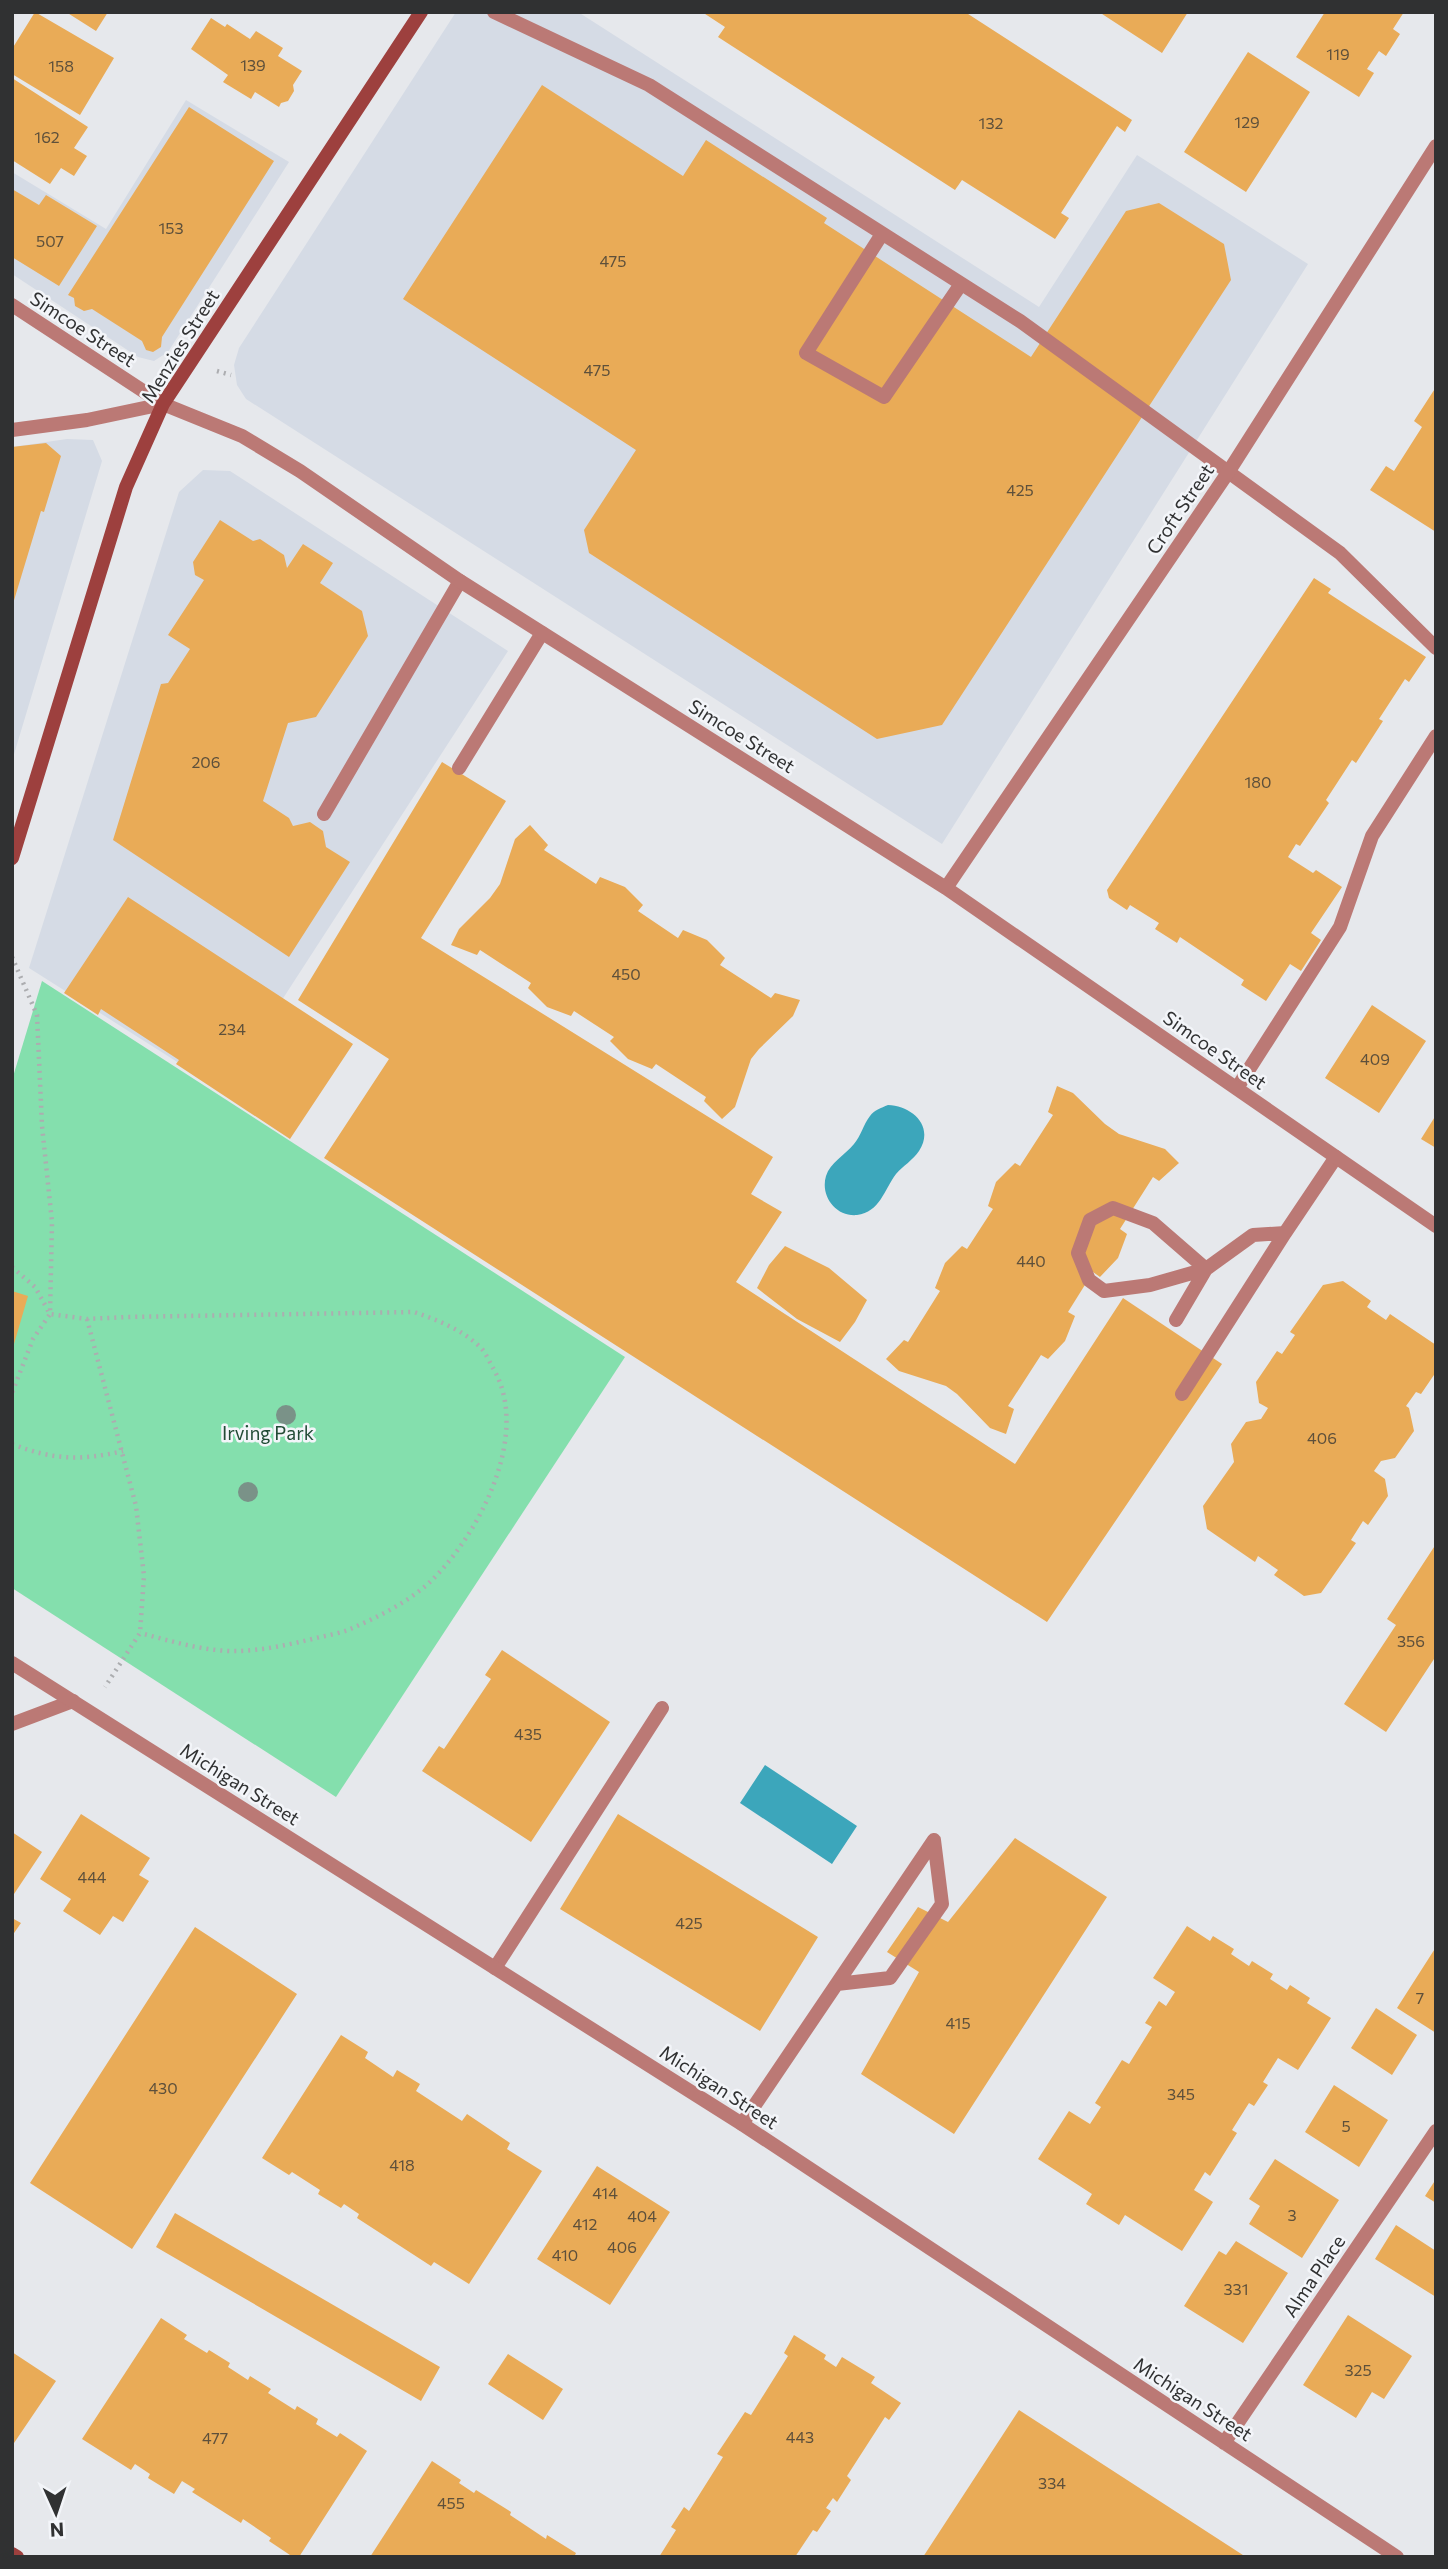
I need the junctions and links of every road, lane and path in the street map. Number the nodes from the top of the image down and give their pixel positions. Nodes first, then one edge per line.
1 (421, 12) edge
2 (494, 12) edge
3 (1436, 146) edge
4 (882, 234) junction
5 (961, 284) junction
6 (12, 305) edge
7 (163, 404) junction
8 (12, 430) edge
9 (1229, 471) junction
10 (460, 581) junction
11 (542, 633) junction
12 (1436, 648) edge
13 (1436, 736) edge
14 (459, 768) dead end
15 (324, 814) dead end
16 (12, 858) edge
17 (946, 888) junction
18 (12, 957) edge
19 (1237, 1088) junction
20 (1336, 1157) junction
21 (1436, 1226) edge
22 (1285, 1233) junction
23 (12, 1267) edge
24 (1206, 1269) junction
25 (50, 1314) junction
26 (87, 1319) junction
27 (1176, 1320) dead end
28 (12, 1393) edge
29 (1182, 1394) dead end
30 (12, 1444) edge
31 (123, 1451) junction
32 (140, 1633) junction
33 (12, 1663) edge
34 (73, 1701) junction
35 (662, 1708) dead end
36 (89, 1711) junction
37 (12, 1724) edge
38 (495, 1968) junction
39 (837, 1984) junction
40 (742, 2124) junction
41 (1436, 2131) edge
42 (1224, 2443) junction
43 (1397, 2557) edge

1 - 7 street, Menzies Street
2 - 4 street
3 - 9 street, Croft Street
4 - 5 street
4 - 5 street
5 - 9 street
6 - 7 street, Simcoe Street
7 - 8 street
7 - 10 street, Simcoe Street
7 - 16 street, Menzies Street
9 - 12 street
9 - 17 street, Croft Street
10 - 11 street, Simcoe Street
10 - 15 street
11 - 14 street
11 - 17 street, Simcoe Street
13 - 19 street
17 - 19 street, Simcoe Street
18 - 25 path
19 - 20 street, Simcoe Street
20 - 21 street, Simcoe Street
20 - 22 street
22 - 24 street
22 - 29 street
23 - 25 path
24 - 24 street
24 - 27 street
25 - 26 path
25 - 28 path
26 - 31 path
26 - 32 path
30 - 31 path
31 - 32 path
32 - 36 path
33 - 34 street, Michigan Street
34 - 36 street, Michigan Street
34 - 37 street
35 - 38 street
36 - 38 street, Michigan Street
38 - 40 street, Michigan Street
39 - 39 street
39 - 40 street
40 - 42 street, Michigan Street
41 - 42 street, Alma Place
42 - 43 street, Michigan Street

